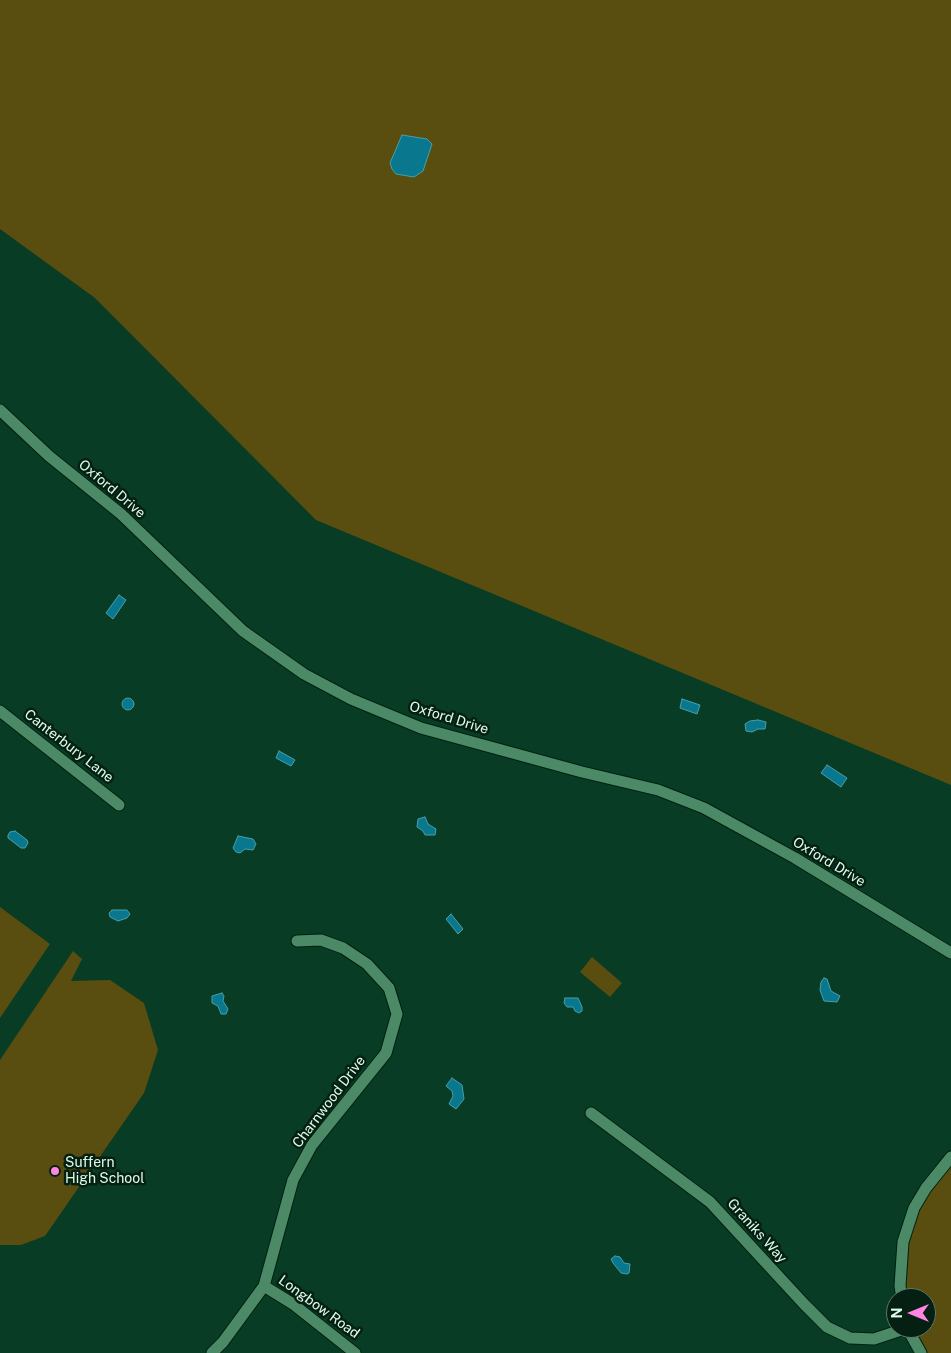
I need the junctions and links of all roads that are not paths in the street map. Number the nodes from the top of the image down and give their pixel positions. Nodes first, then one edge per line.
1 (0, 410) edge
2 (0, 711) edge
3 (119, 805) dead end
4 (298, 941) dead end
5 (951, 953) edge
6 (591, 1113) dead end
7 (951, 1157) edge
8 (264, 1286) junction
9 (900, 1288) edge
10 (886, 1335) edge
11 (913, 1338) edge
12 (212, 1353) edge
13 (355, 1353) edge
14 (921, 1353) edge

1 - 5 street, Oxford Drive
2 - 3 street, Canterbury Lane
4 - 8 street, Charnwood Drive
6 - 10 street, Graniks Way
7 - 9 street
8 - 12 street, Charnwood Drive
8 - 13 street, Longbow Road
11 - 14 street

